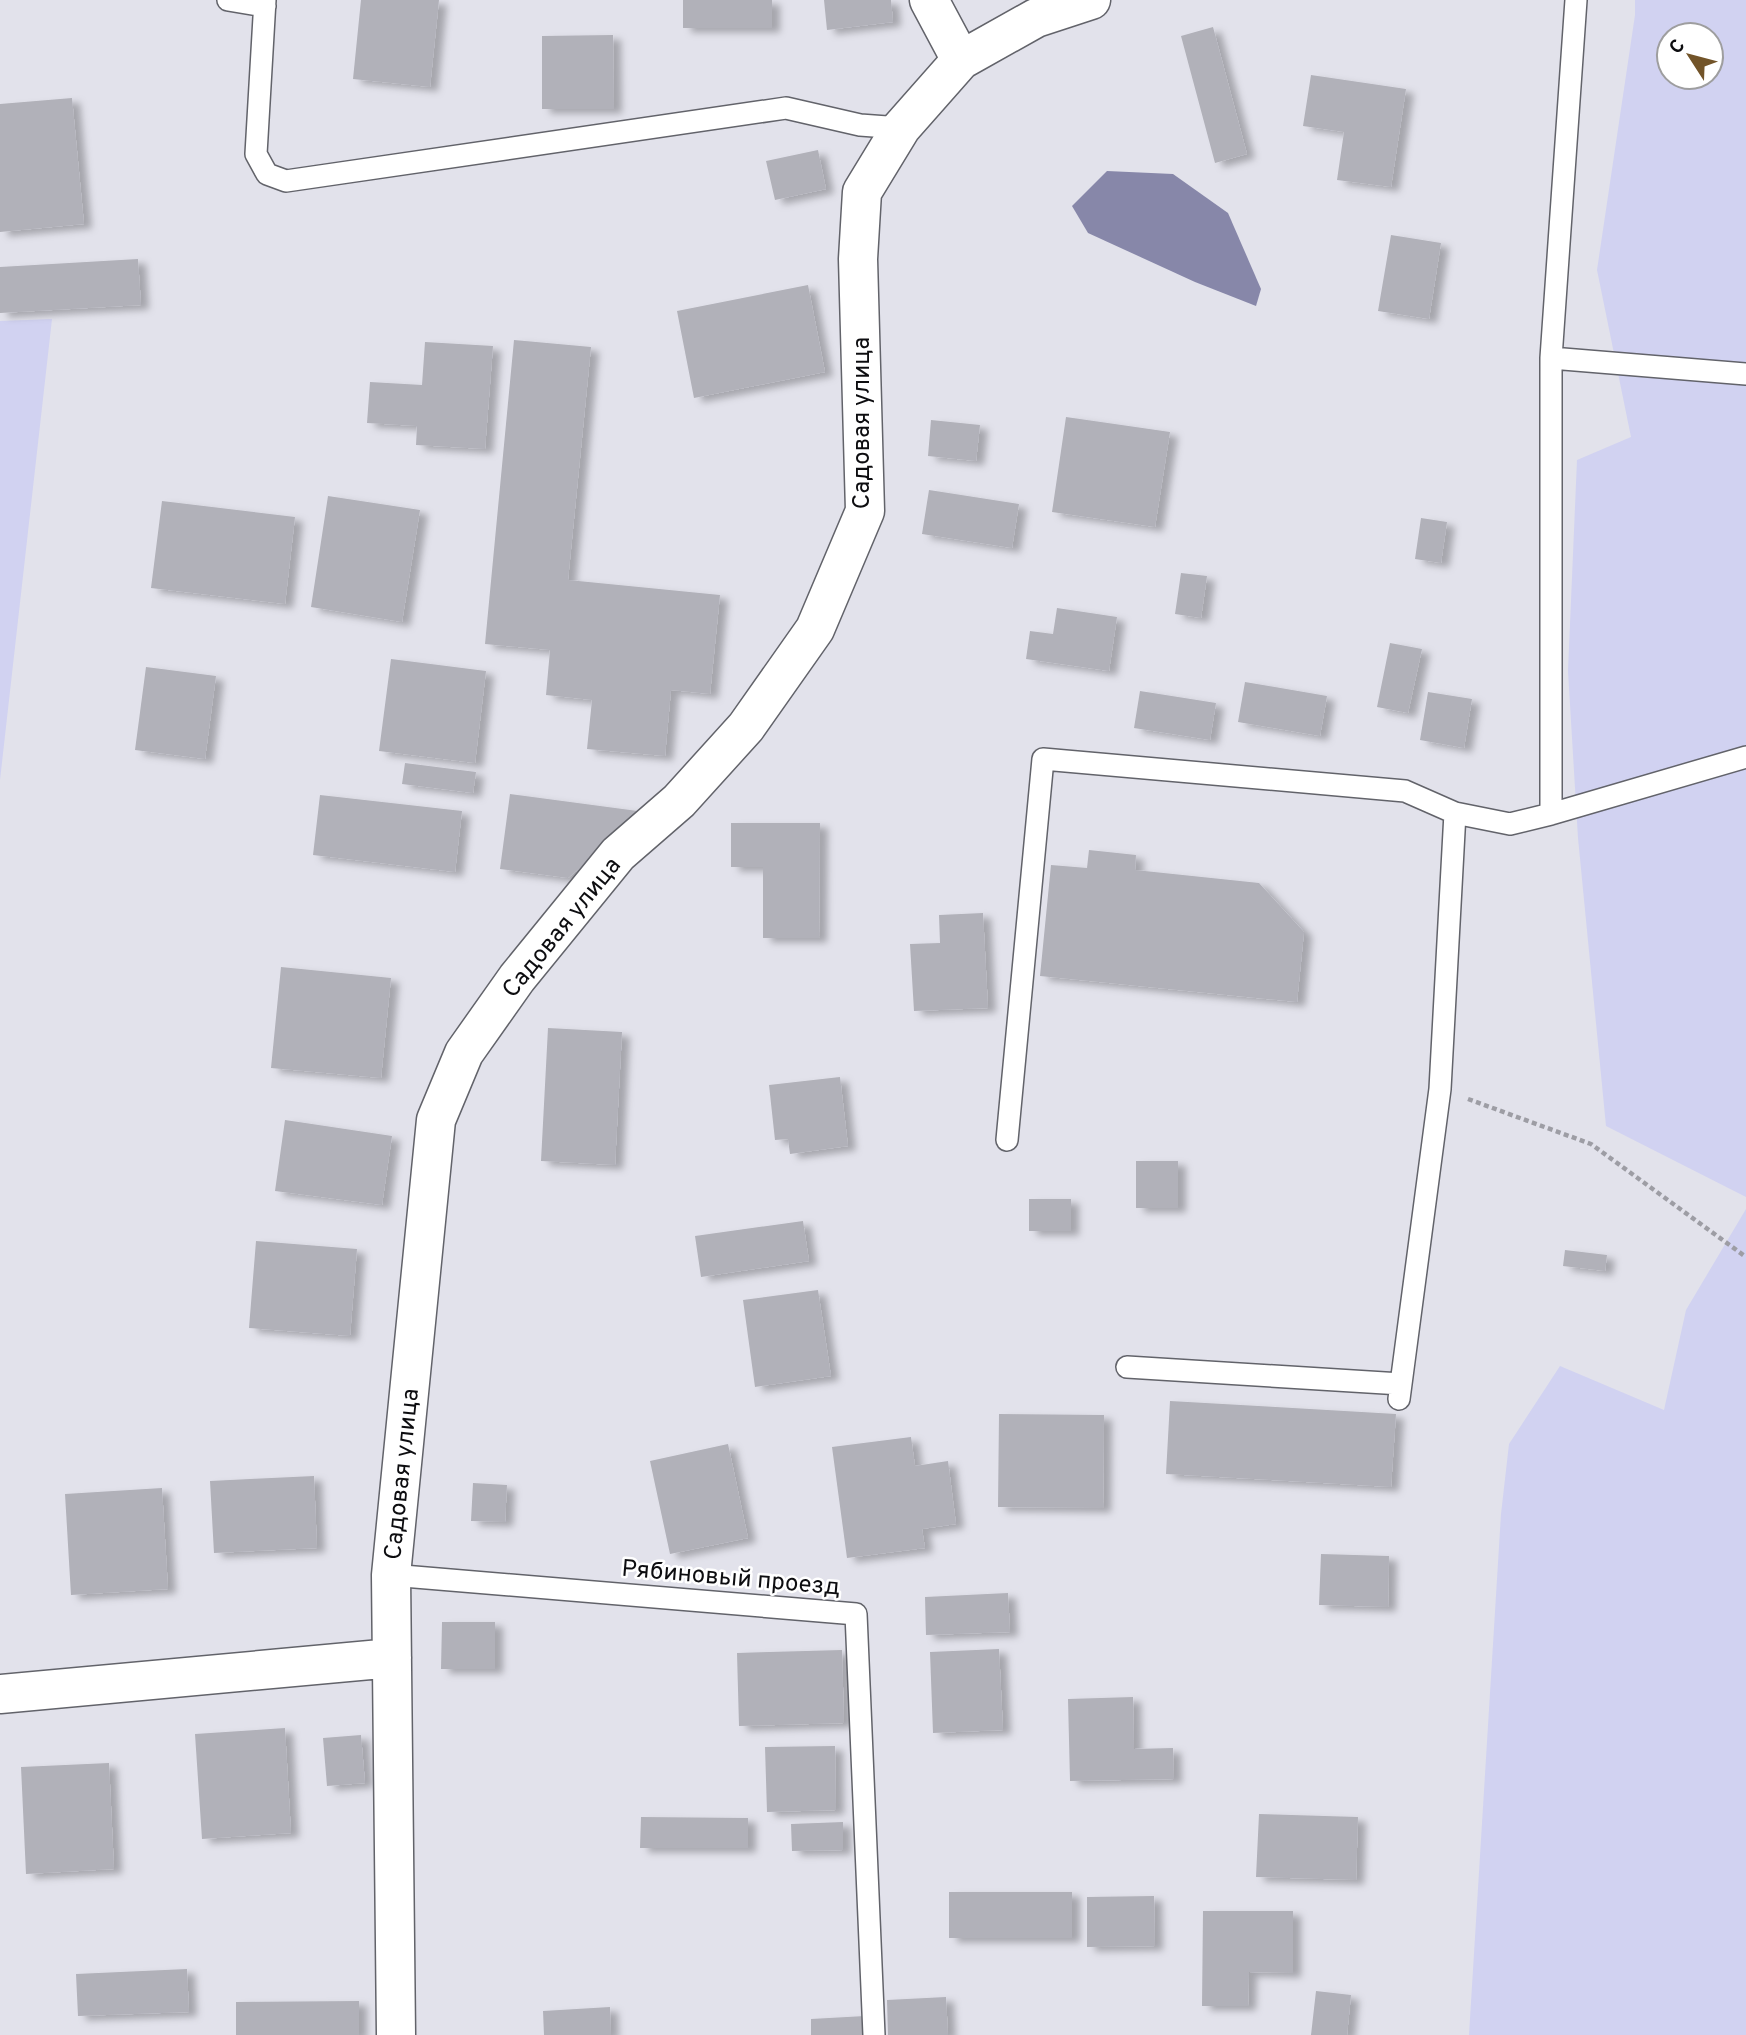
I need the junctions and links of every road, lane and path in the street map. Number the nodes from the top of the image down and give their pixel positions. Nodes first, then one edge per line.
1 (228, 0) edge
2 (929, 0) edge
3 (1091, 0) edge
4 (1576, 0) edge
5 (265, 3) edge
6 (961, 60) junction
7 (901, 128) junction
8 (1550, 358) junction
9 (1746, 374) edge
10 (1746, 757) edge
11 (1455, 813) junction
12 (1551, 814) junction
13 (1440, 1089) junction
14 (1007, 1140) dead end
15 (1746, 1257) edge
16 (1128, 1367) dead end
17 (391, 1575) junction
18 (391, 1658) junction
19 (0, 1694) edge
20 (396, 2035) edge
21 (874, 2035) edge

1 - 5 lane
2 - 6 street
3 - 6 street, Садовая улица
4 - 8 lane
5 - 7 lane
6 - 7 street, Садовая улица
7 - 17 street, Садовая улица
8 - 9 lane
8 - 12 lane
10 - 12 lane
11 - 12 lane
11 - 13 lane
11 - 14 lane
13 - 15 path
13 - 16 lane
17 - 18 street, Садовая улица
17 - 21 lane, Рябиновый проезд
18 - 19 street
18 - 20 street, Садовая улица

